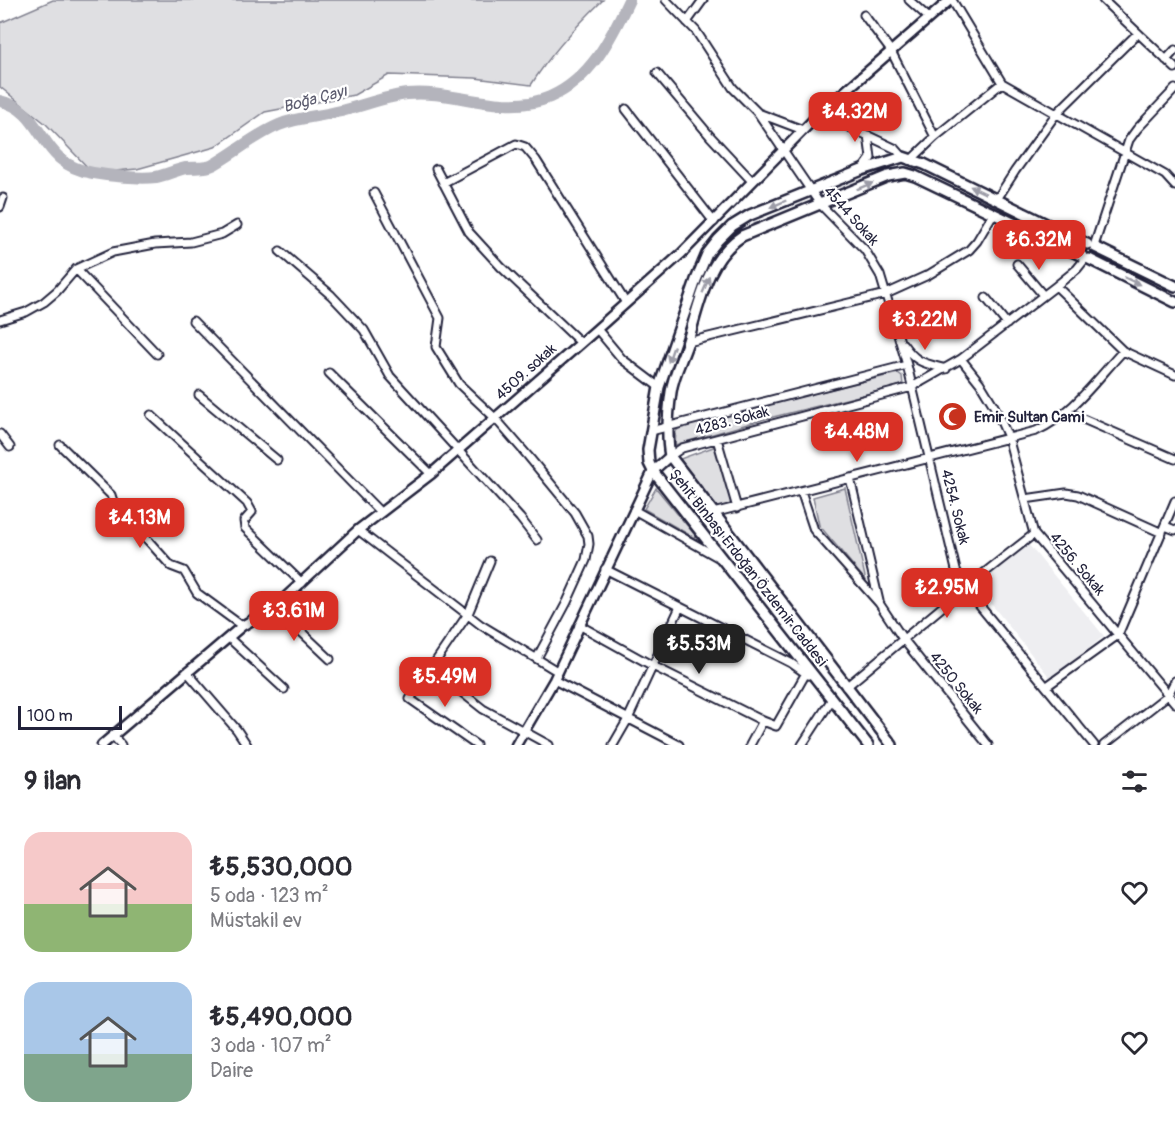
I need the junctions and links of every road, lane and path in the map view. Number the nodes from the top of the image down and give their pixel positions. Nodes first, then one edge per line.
1 (666, 0) edge
2 (703, 0) edge
3 (909, 0) edge
4 (951, 0) edge
5 (1102, 0) edge
6 (864, 15) dead end
7 (929, 18) junction
8 (687, 22) junction
9 (1138, 33) junction
10 (1175, 50) edge
11 (891, 51) junction
12 (1166, 60) junction
13 (1175, 68) edge
14 (657, 73) dead end
15 (1002, 83) junction
16 (1175, 89) edge
17 (626, 109) dead end
18 (758, 112) junction
19 (820, 113) junction
20 (1056, 114) junction
21 (803, 130) junction
22 (868, 135) junction
23 (935, 136) junction
24 (782, 151) junction
25 (1124, 152) junction
26 (907, 158) junction
27 (436, 169) dead end
28 (862, 170) junction
29 (752, 180) junction
30 (443, 183) junction
31 (1175, 186) edge
32 (810, 190) junction
33 (374, 193) dead end
34 (3, 198) dead end
35 (998, 199) junction
36 (820, 204) junction
37 (0, 207) edge
38 (993, 214) junction
39 (714, 222) junction
40 (237, 225) dead end
41 (1091, 245) junction
42 (280, 251) dead end
43 (1085, 258) junction
44 (1017, 264) dead end
45 (76, 269) junction
46 (1056, 286) junction
47 (1175, 286) edge
48 (886, 294) junction
49 (1043, 295) junction
50 (986, 298) dead end
51 (1175, 302) edge
52 (626, 303) junction
53 (0, 320) edge
54 (193, 321) dead end
55 (1007, 324) junction
56 (597, 329) junction
57 (900, 339) junction
58 (580, 342) junction
59 (688, 342) junction
60 (1123, 351) junction
61 (158, 354) dead end
62 (961, 359) junction
63 (907, 365) junction
64 (946, 369) junction
65 (328, 373) dead end
66 (1175, 375) edge
67 (659, 387) junction
68 (912, 387) junction
69 (200, 395) dead end
70 (1067, 412) junction
71 (152, 415) dead end
72 (495, 418) junction
73 (668, 425) junction
74 (651, 431) junction
75 (0, 434) edge
76 (1008, 438) junction
77 (717, 439) junction
78 (60, 445) dead end
79 (10, 447) dead end
80 (457, 451) junction
81 (670, 456) junction
82 (928, 457) junction
83 (1175, 459) edge
84 (277, 460) dead end
85 (653, 471) junction
86 (431, 474) junction
87 (850, 478) junction
88 (801, 491) junction
89 (1025, 499) junction
90 (1175, 501) edge
91 (737, 508) junction
92 (634, 510) junction
93 (380, 512) junction
94 (712, 513) junction
95 (358, 530) junction
96 (1164, 530) junction
97 (1175, 530) edge
98 (1035, 534) junction
99 (537, 540) dead end
100 (490, 561) dead end
101 (724, 561) junction
102 (605, 569) junction
103 (302, 584) junction
104 (965, 588) junction
105 (879, 603) junction
106 (275, 607) junction
107 (680, 607) junction
108 (468, 614) junction
109 (579, 625) junction
110 (242, 627) junction
111 (1118, 635) junction
112 (230, 639) junction
113 (903, 639) junction
114 (537, 658) junction
115 (330, 659) dead end
116 (653, 666) junction
117 (430, 668) junction
118 (557, 671) junction
119 (187, 672) junction
120 (806, 673) junction
121 (554, 680) junction
122 (1175, 681) edge
123 (819, 683) junction
124 (1047, 686) junction
125 (846, 687) junction
126 (284, 689) dead end
127 (1168, 694) junction
128 (832, 699) junction
129 (1175, 703) edge
130 (628, 719) junction
131 (763, 721) junction
132 (523, 732) junction
133 (114, 737) junction
134 (102, 745) edge
135 (121, 745) edge
136 (247, 745) edge
137 (476, 745) edge
138 (516, 745) edge
139 (549, 745) edge
140 (613, 745) edge
141 (679, 745) edge
142 (750, 745) edge
143 (802, 745) edge
144 (868, 745) edge
145 (892, 745) edge
146 (988, 745) edge
147 (1094, 745) edge
148 (1104, 745) edge

1 - 8 street
2 - 8 street
3 - 7 street
4 - 7 street, 4509. sokak
4 - 15 street
5 - 9 street
6 - 11 street
7 - 11 street, 4509. sokak
8 - 18 street
9 - 12 street
9 - 20 street
10 - 12 street
11 - 19 street, 4509. sokak
11 - 23 street
12 - 13 street
14 - 29 street
15 - 20 street
15 - 23 street
16 - 25 street
17 - 39 street
18 - 21 street
18 - 24 street, 4544 Sokak
19 - 21 street, 4509. sokak
19 - 22 street
20 - 25 street
20 - 35 street
21 - 24 street, 4509. sokak
22 - 26 street
22 - 28 street
23 - 26 street
24 - 29 street, 4509. sokak
24 - 32 street, 4544 Sokak
25 - 31 street
25 - 41 street
26 - 28 main road, Şehit Binbaşı Erdoğan Özdemir Caddesi
35 -> 26 main road
27 - 30 street
28 - 32 main road, Şehit Binbaşı Erdoğan Özdemir Caddesi
29 - 39 street, 4509. sokak
30 - 52 street
30 - 58 street
32 - 36 street, 4544 Sokak
32 -> 67 main road, Şehit Binbaşı Erdoğan Özdemir Caddesi
33 - 72 street
34 - 37 street
35 - 41 main road
36 -> 38 main road, Şehit Binbaşı Erdoğan Özdemir Caddesi
36 - 48 street, 4544 Sokak
59 -> 36 main road, Şehit Binbaşı Erdoğan Özdemir Caddesi
38 - 43 main road, Şehit Binbaşı Erdoğan Özdemir Caddesi
38 - 48 street
39 - 52 street, 4509. sokak
40 - 45 street
41 - 43 main road
41 - 47 main road
42 - 80 street
43 - 46 street, 4283. Sokak
43 -> 51 main road, Şehit Binbaşı Erdoğan Özdemir Caddesi
44 - 49 street
45 - 53 street
45 - 61 street
46 - 49 street, 4283. Sokak
46 - 60 street
48 - 57 street, 4544 Sokak
48 - 59 street
49 - 55 street, 4283. Sokak
50 - 55 street
52 - 56 street, 4509. sokak
54 - 93 street
55 - 62 street, 4283. Sokak
56 - 58 street, 4509. sokak
56 - 67 street
57 - 63 street, 4254. Sokak
57 - 64 street
58 - 72 street, 4509. sokak
59 - 73 main road, Şehit Binbaşı Erdoğan Özdemir Caddesi
60 - 66 street
60 - 70 street
62 - 64 street, 4283. Sokak
62 - 76 street, 4256. Sokak
63 - 68 street, 4254. Sokak
63 - 73 street
64 - 68 street, 4283. Sokak
65 - 86 street
67 - 74 main road, Şehit Binbaşı Erdoğan Özdemir Caddesi
68 - 77 street, 4283. Sokak
68 - 82 street, 4254. Sokak
69 - 84 street
70 - 76 street
70 - 83 street
71 - 103 street
72 - 80 street, 4509. sokak
72 - 114 street
73 - 74 street
73 - 81 main road, Şehit Binbaşı Erdoğan Özdemir Caddesi
74 - 85 main road, Şehit Binbaşı Erdoğan Özdemir Caddesi
75 - 79 street
76 - 82 street
76 - 89 street, 4256. Sokak
77 - 81 street, 4283. Sokak
77 - 91 street
78 - 110 street
80 - 86 street, 4509. sokak
80 - 99 street
81 - 85 street, 4283. Sokak
81 - 94 main road, Şehit Binbaşı Erdoğan Özdemir Caddesi
82 - 87 street
82 - 104 street, 4254. Sokak
85 - 92 street, 4283. Sokak
85 - 101 main road, Şehit Binbaşı Erdoğan Özdemir Caddesi
86 - 93 street, 4509. sokak
87 - 88 street
87 - 105 street
88 - 91 street
88 - 105 street, 4250 Sokak
89 - 96 street
89 - 98 street, 4256. Sokak
90 - 96 street
91 - 94 street
92 - 101 street
92 - 102 street, 4283. Sokak
93 - 95 street, 4509. sokak
94 - 125 main road, Şehit Binbaşı Erdoğan Özdemir Caddesi
95 - 103 street, 4509. sokak
95 - 108 street
96 - 97 street
96 - 111 street
98 - 104 street
98 - 111 street, 4256. Sokak
100 - 108 street
101 - 123 main road, Şehit Binbaşı Erdoğan Özdemir Caddesi
102 - 107 street
102 - 109 street, 4283. Sokak
103 - 106 street, 4509. sokak
104 - 113 street
104 - 124 street, 4254. Sokak
105 - 113 street, 4250 Sokak
106 - 110 street, 4509. sokak
106 - 115 street
107 - 116 street
107 - 120 street
108 - 114 street
108 - 117 street
109 - 116 street
109 - 118 street, 4283. Sokak
110 - 112 street, 4509. sokak
111 - 124 street
111 - 127 street, 4256. Sokak
112 - 119 street, 4509. sokak
112 - 126 street
113 - 125 street
113 - 146 street, 4250 Sokak
114 - 118 street
116 - 130 street
116 - 131 street
117 - 132 street
117 - 137 street
118 - 121 street, 4283. Sokak
119 - 133 street, 4509. sokak
119 - 136 street
120 - 123 street
120 - 131 street
121 - 130 street
121 - 132 street, 4283. Sokak
122 - 127 street
123 - 128 main road, Şehit Binbaşı Erdoğan Özdemir Caddesi
124 - 147 street, 4254. Sokak
125 - 145 main road, Şehit Binbaşı Erdoğan Özdemir Caddesi
127 - 129 street, 4256. Sokak
127 - 148 street
128 - 143 street
128 - 144 main road, Şehit Binbaşı Erdoğan Özdemir Caddesi
130 - 140 street
130 - 141 street
131 - 142 street
132 - 138 street, 4283. Sokak
132 - 139 street
133 - 134 street, 4509. sokak
133 - 135 street

